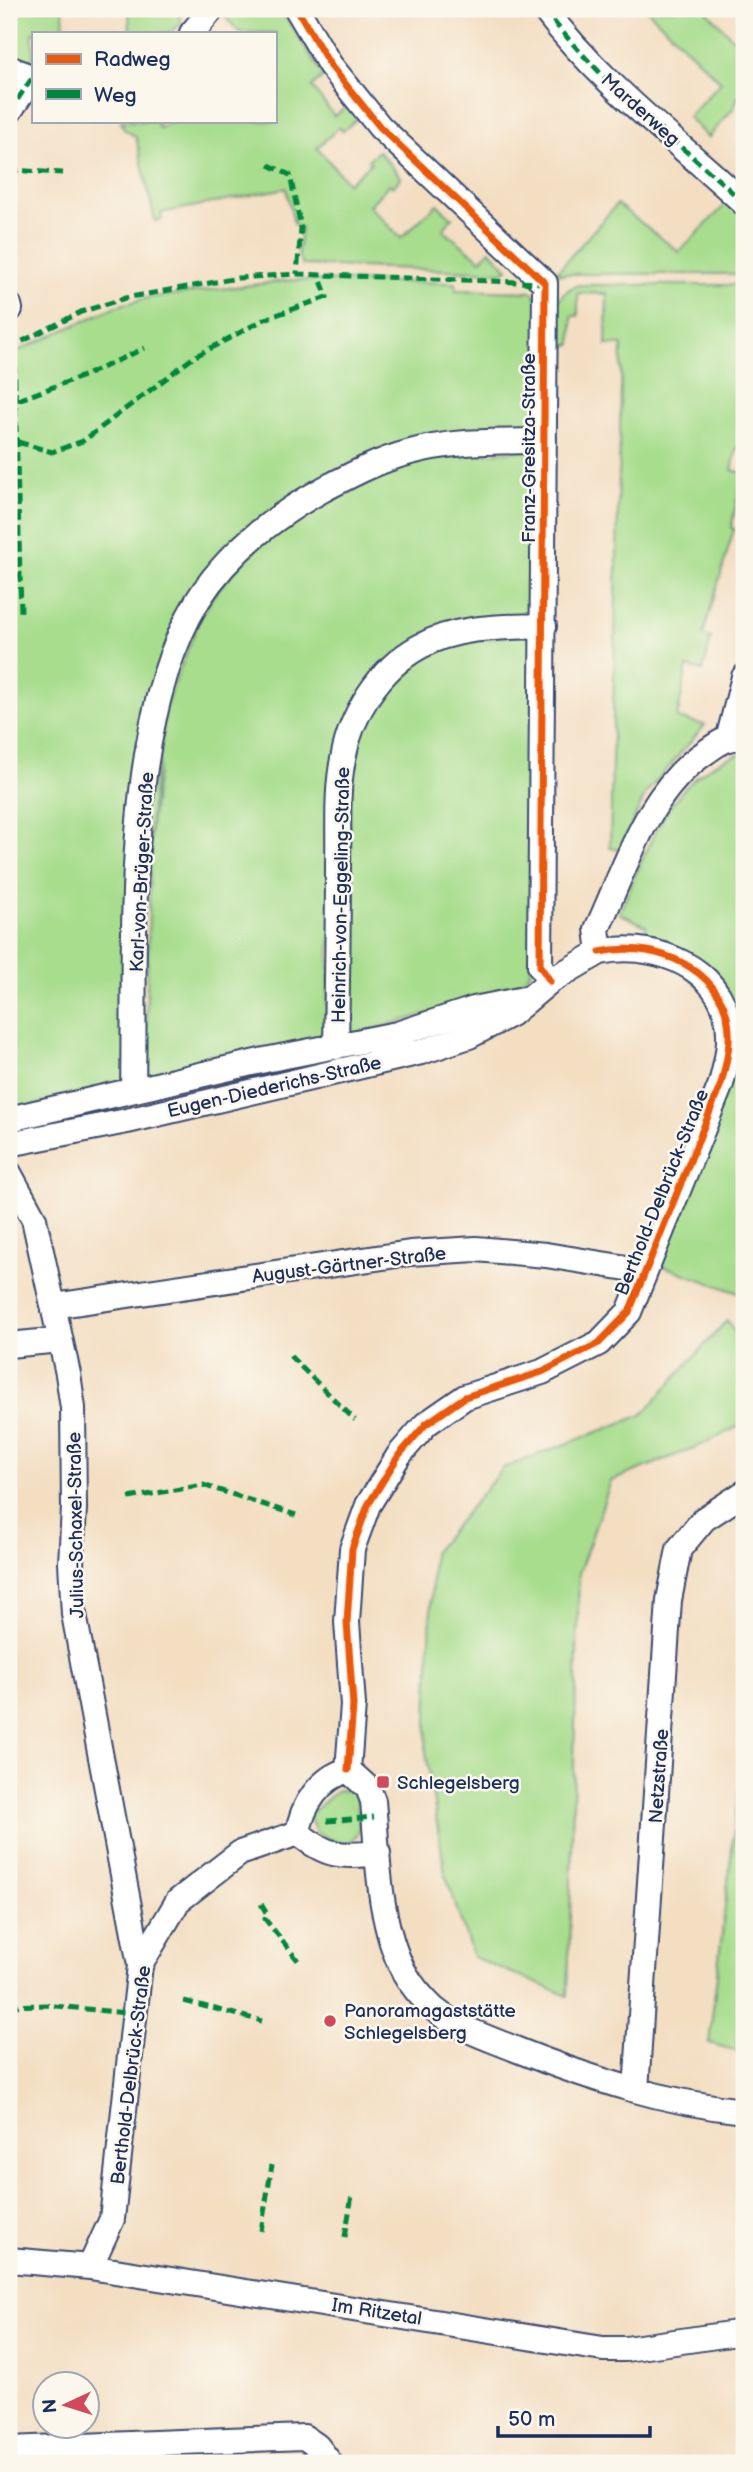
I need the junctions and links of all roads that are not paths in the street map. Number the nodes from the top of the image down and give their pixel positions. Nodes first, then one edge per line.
1 (212, 9) edge
2 (297, 9) edge
3 (544, 9) edge
4 (193, 32) edge
5 (9, 68) edge
6 (32, 78) edge
7 (9, 112) edge
8 (744, 203) edge
9 (544, 441) junction
10 (544, 626) junction
11 (744, 677) edge
12 (737, 737) edge
13 (600, 952) junction
14 (550, 981) junction
15 (528, 998) junction
16 (336, 1047) junction
17 (133, 1089) junction
18 (9, 1119) edge
19 (9, 1144) edge
20 (9, 1173) edge
21 (645, 1271) junction
22 (54, 1306) junction
23 (60, 1339) junction
24 (9, 1345) edge
25 (744, 1493) edge
26 (348, 1770) junction
27 (298, 1833) junction
28 (378, 1853) junction
29 (140, 1965) junction
30 (636, 2090) junction
31 (744, 2111) edge
32 (9, 2260) edge
33 (90, 2267) junction
34 (744, 2332) edge
35 (24, 2453) edge
36 (207, 2453) edge
37 (330, 2463) edge

1 - 4 street
2 - 9 street, Franz-Gresitza-Straße
3 - 8 street, Marderweg
5 - 6 street
6 - 7 street
9 - 10 street, Franz-Gresitza-Straße
9 - 17 street, Karl-von-Brüger-Straße
10 - 14 street, Franz-Gresitza-Straße
10 - 16 street, Heinrich-von-Eggeling-Straße
11 - 12 street
12 - 13 street
13 - 14 street, Eugen-Diederichs-Straße
13 - 21 street, Berthold-Delbrück-Straße
14 - 15 street, Eugen-Diederichs-Straße
15 - 16 street, Eugen-Diederichs-Straße
15 - 19 street, Eugen-Diederichs-Straße
16 - 17 street, Eugen-Diederichs-Straße
17 - 18 street, Eugen-Diederichs-Straße
20 - 22 street, Julius-Schaxel-Straße
21 - 22 street, August-Gärtner-Straße
21 - 26 street, Berthold-Delbrück-Straße
22 - 23 street, Julius-Schaxel-Straße
23 - 24 street
23 - 29 street, Julius-Schaxel-Straße
25 - 30 street, Netzstraße
26 - 27 street
26 - 28 street
27 - 28 street
27 - 29 street, Berthold-Delbrück-Straße
28 - 30 street
29 - 33 street, Berthold-Delbrück-Straße
30 - 31 street
32 - 33 street, Im Ritzetal
33 - 34 street, Im Ritzetal
35 - 36 street
36 - 37 street

